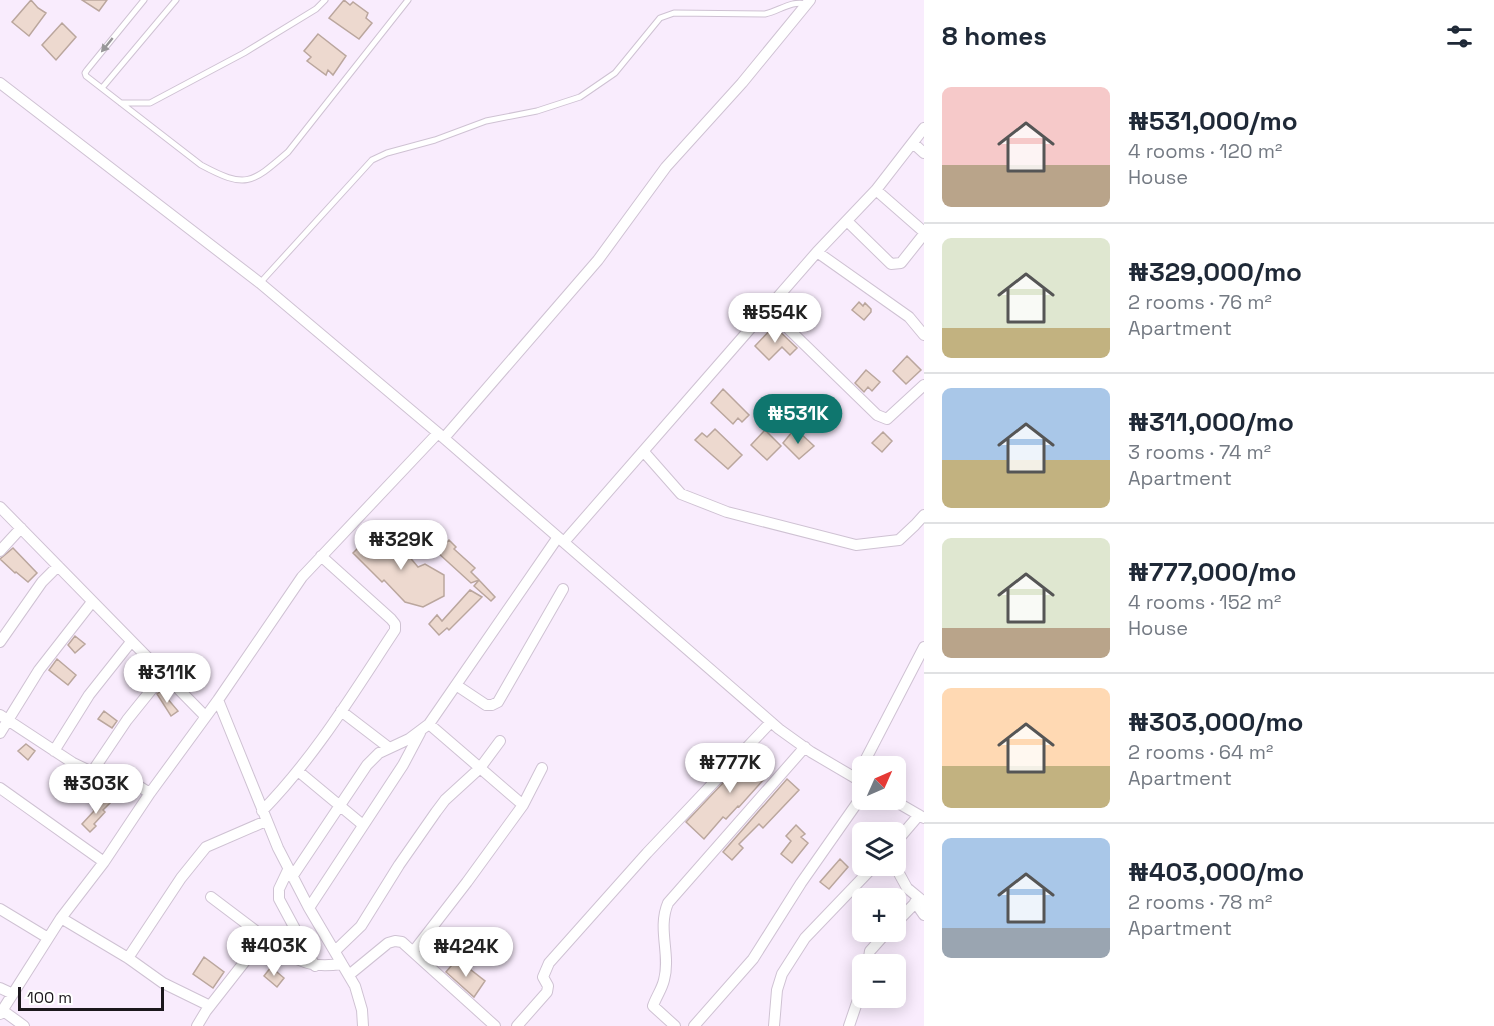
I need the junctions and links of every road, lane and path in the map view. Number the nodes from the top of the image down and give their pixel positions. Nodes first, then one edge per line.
1 (144, 0) edge
2 (176, 0) edge
3 (325, 0) edge
4 (408, 0) edge
5 (808, 2) edge
6 (0, 83) edge
7 (102, 88) junction
8 (121, 103) junction
9 (924, 128) edge
10 (913, 143) junction
11 (924, 153) edge
12 (876, 190) junction
13 (847, 221) junction
14 (924, 233) edge
15 (817, 252) junction
16 (260, 283) junction
17 (768, 309) junction
18 (924, 335) edge
19 (924, 385) edge
20 (441, 435) junction
21 (644, 452) junction
22 (0, 507) edge
23 (924, 514) edge
24 (21, 528) junction
25 (561, 539) junction
26 (0, 551) edge
27 (321, 556) junction
28 (58, 566) junction
29 (563, 589) dead end
30 (92, 602) junction
31 (0, 642) edge
32 (130, 642) junction
33 (924, 646) edge
34 (164, 674) junction
35 (456, 685) junction
36 (218, 700) junction
37 (341, 711) junction
38 (205, 716) junction
39 (4, 717) edge
40 (771, 722) junction
41 (429, 724) junction
42 (420, 732) junction
43 (0, 733) edge
44 (500, 741) dead end
45 (388, 747) junction
46 (805, 747) junction
47 (54, 751) junction
48 (871, 756) edge
49 (480, 768) junction
50 (543, 768) dead end
51 (298, 771) junction
52 (92, 772) junction
53 (852, 776) edge
54 (0, 788) edge
55 (150, 793) junction
56 (523, 805) junction
57 (340, 806) junction
58 (906, 807) edge
59 (852, 810) edge
60 (264, 816) junction
61 (921, 816) edge
62 (363, 825) junction
63 (906, 832) edge
64 (104, 862) junction
65 (290, 874) junction
66 (865, 876) edge
67 (900, 876) edge
68 (211, 897) dead end
69 (919, 901) edge
70 (309, 908) junction
71 (0, 909) edge
72 (906, 913) edge
73 (924, 915) edge
74 (61, 918) junction
75 (264, 937) junction
76 (48, 938) junction
77 (878, 942) edge
78 (334, 951) junction
79 (413, 952) junction
80 (870, 954) edge
81 (128, 958) junction
82 (342, 964) junction
83 (315, 966) junction
84 (349, 975) junction
85 (0, 988) edge
86 (13, 994) junction
87 (210, 1006) junction
88 (855, 1008) edge
89 (1, 1012) edge
90 (24, 1026) edge
91 (197, 1026) edge
92 (363, 1026) edge
93 (495, 1026) edge
94 (517, 1026) edge
95 (675, 1026) edge
96 (694, 1026) edge
97 (774, 1026) edge
98 (849, 1026) edge

1 -> 7 lane
2 - 7 lane
3 - 8 lane
4 - 8 lane
5 - 16 lane
5 - 20 street
6 - 16 street
7 - 8 lane
9 - 10 street
10 - 11 street
10 - 12 street
12 - 13 street
12 - 14 street
13 - 14 street
13 - 15 street
15 - 17 street
15 - 18 street
16 - 20 street
17 - 19 street
17 - 21 street
20 - 25 street
20 - 27 street
21 - 23 street
21 - 25 street
22 - 24 street
24 - 26 street
24 - 28 street
25 - 35 street
25 - 40 street
27 - 36 street
27 - 37 street
28 - 30 street
28 - 31 street
29 - 35 street
30 - 32 street
30 - 39 street
32 - 34 street
32 - 47 street
33 - 48 street
34 - 38 street
34 - 52 street
35 - 41 street
36 - 38 street
36 - 60 street
37 - 45 street
37 - 51 street
38 - 55 street
39 - 43 street
39 - 47 street
40 - 46 street
40 - 94 street
41 - 42 street
41 - 49 street
42 - 45 street
42 - 62 street
44 - 49 street
45 - 57 street
46 - 53 street
46 - 95 street
47 - 52 street
49 - 56 street
49 - 78 street
50 - 56 street
51 - 57 street
51 - 60 street
52 - 55 street
54 - 64 street
55 - 64 street
56 - 79 street
57 - 62 street
57 - 65 street
58 - 61 street
59 - 96 street
60 - 65 street
60 - 81 street
61 - 63 street
62 - 70 street
64 - 74 street
65 - 70 street
65 - 83 street
66 - 97 street
67 - 69 street
68 - 75 street
69 - 72 street
69 - 73 street
70 - 78 street
71 - 76 street
74 - 76 street
74 - 81 street
75 - 83 street
75 - 87 street
76 - 86 street
77 - 80 street
78 - 82 street
79 - 84 street
79 - 93 street
81 - 87 street
82 - 83 street
82 - 84 street
84 - 92 street
85 - 86 street
86 - 89 street
87 - 91 street
88 - 98 street
89 - 90 street

